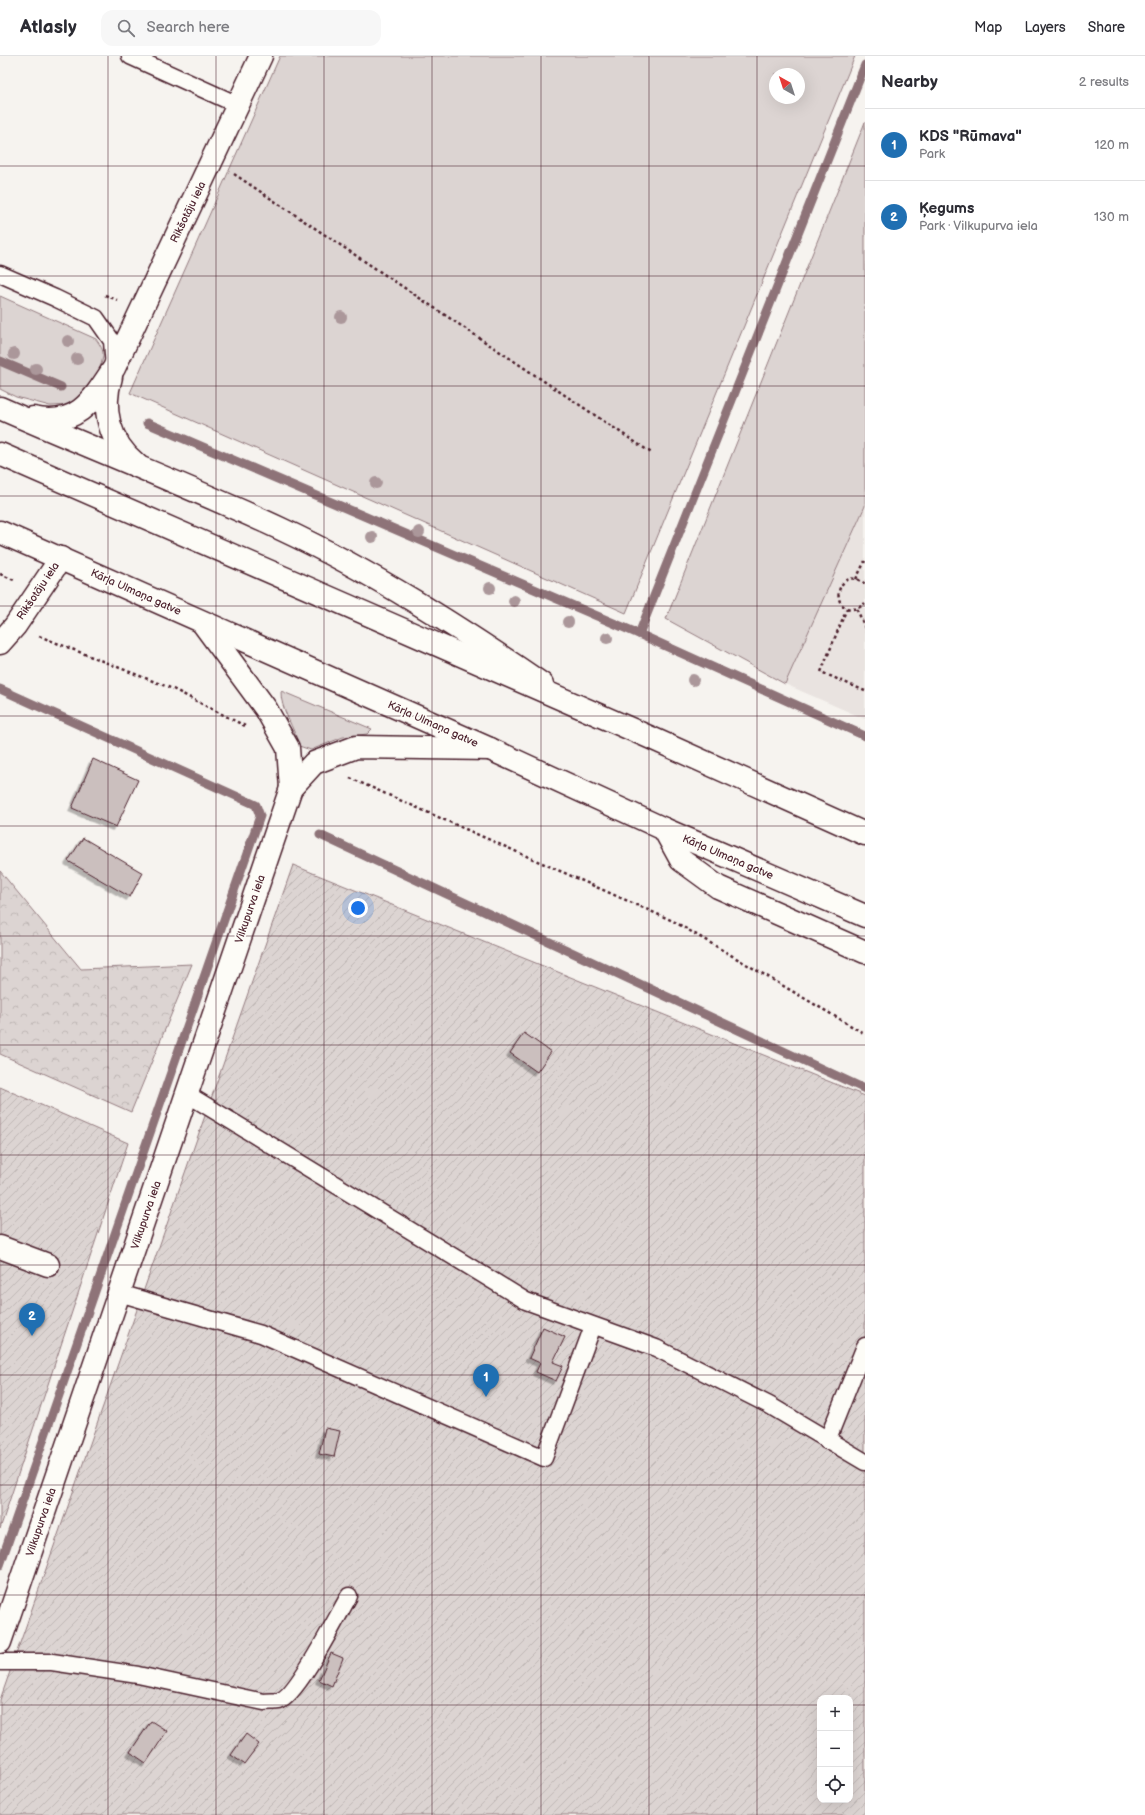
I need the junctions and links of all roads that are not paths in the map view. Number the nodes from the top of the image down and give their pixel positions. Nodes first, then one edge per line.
1 (130, 56) edge
2 (261, 56) edge
3 (238, 105) junction
4 (0, 274) edge
5 (114, 368) junction
6 (7, 411) edge
7 (0, 454) edge
8 (144, 470) junction
9 (0, 532) edge
10 (61, 558) junction
11 (202, 622) junction
12 (0, 643) edge
13 (571, 704) junction
14 (490, 749) junction
15 (291, 788) junction
16 (664, 829) junction
17 (865, 834) edge
18 (865, 916) edge
19 (865, 952) edge
20 (187, 1094) junction
21 (0, 1247) edge
22 (48, 1265) dead end
23 (119, 1293) junction
24 (593, 1326) junction
25 (865, 1346) edge
26 (827, 1441) junction
27 (865, 1462) edge
28 (349, 1596) dead end
29 (0, 1642) edge
30 (0, 1662) edge

1 - 3 lane
2 - 3 main road, Rikšotāju iela
3 - 5 main road, Rikšotāju iela
4 - 5 lane
5 - 6 main road
5 - 8 main road
6 - 8 main road
7 - 13 main road
8 - 13 main road
9 - 10 main road, Kārļa Ulmaņa gatve
10 - 11 main road, Kārļa Ulmaņa gatve
10 - 12 main road, Rikšotāju iela
11 - 14 main road, Kārļa Ulmaņa gatve
11 - 15 main road
13 - 17 main road
14 - 15 main road
14 - 16 main road, Kārļa Ulmaņa gatve
15 - 20 main road, Vilkupurva iela
16 - 18 main road, Kārļa Ulmaņa gatve
16 - 19 main road
20 - 23 main road, Vilkupurva iela
20 - 24 lane
21 - 22 main road
23 - 24 lane
23 - 29 main road, Vilkupurva iela
24 - 26 lane
25 - 26 lane
26 - 27 lane
28 - 30 lane

